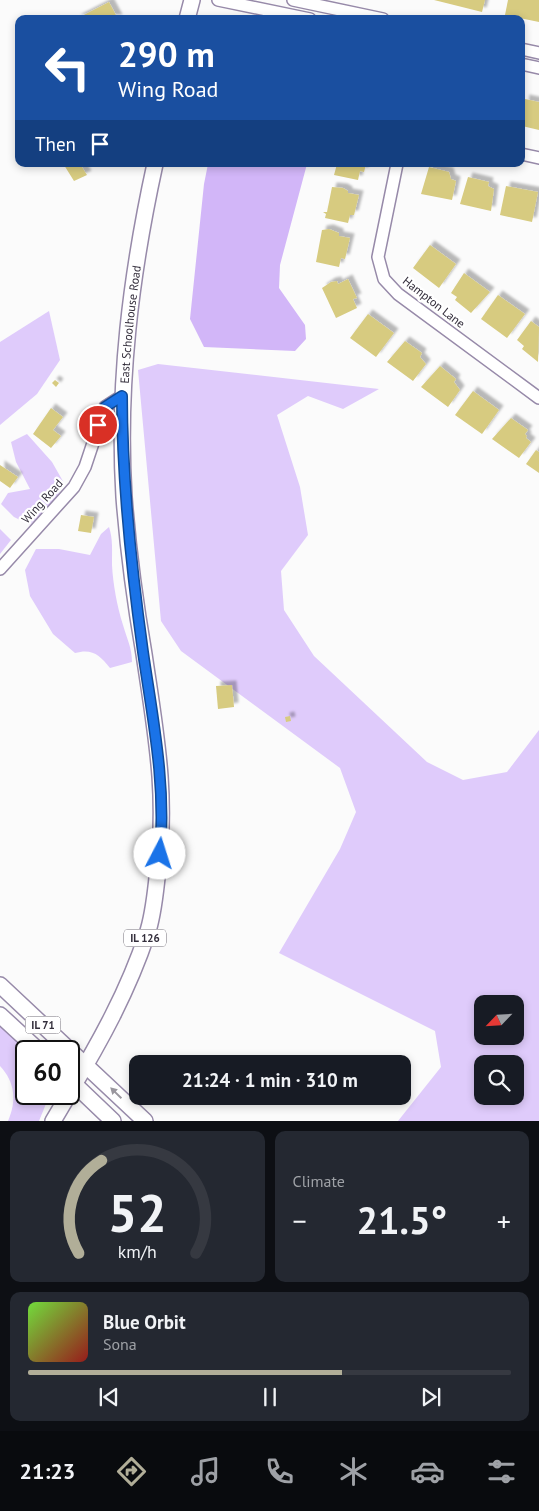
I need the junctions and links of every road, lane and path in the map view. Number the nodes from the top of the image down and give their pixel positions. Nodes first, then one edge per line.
1 (192, 0) edge
2 (218, 0) edge
3 (293, 0) edge
4 (329, 9) edge
5 (188, 15) edge
6 (291, 15) edge
7 (361, 15) edge
8 (525, 50) edge
9 (539, 53) edge
10 (525, 65) edge
11 (539, 68) edge
12 (525, 155) edge
13 (539, 158) edge
14 (154, 167) edge
15 (396, 167) edge
16 (122, 396) junction
17 (539, 398) edge
18 (0, 569) edge
19 (0, 985) edge
20 (0, 1015) edge
21 (27, 1040) edge
22 (86, 1065) junction
23 (80, 1074) edge
24 (80, 1096) edge
25 (61, 1105) edge
26 (54, 1119) edge
27 (112, 1121) edge
28 (145, 1121) edge

1 - 5 main road
2 - 6 street
3 - 4 street
4 - 7 street
8 - 9 street
10 - 11 street
12 - 13 street
14 - 16 main road, East Schoolhouse Road / IL 126
15 - 17 street, Hampton Lane
16 - 18 street, Wing Road
16 - 22 main road, East Schoolhouse Road / IL 126
19 - 22 main road, IL 71
20 - 21 main road, IL 71
22 - 23 main road, East Schoolhouse Road
28 -> 22 main road, IL 71
24 - 27 main road
25 - 26 main road, East Schoolhouse Road

